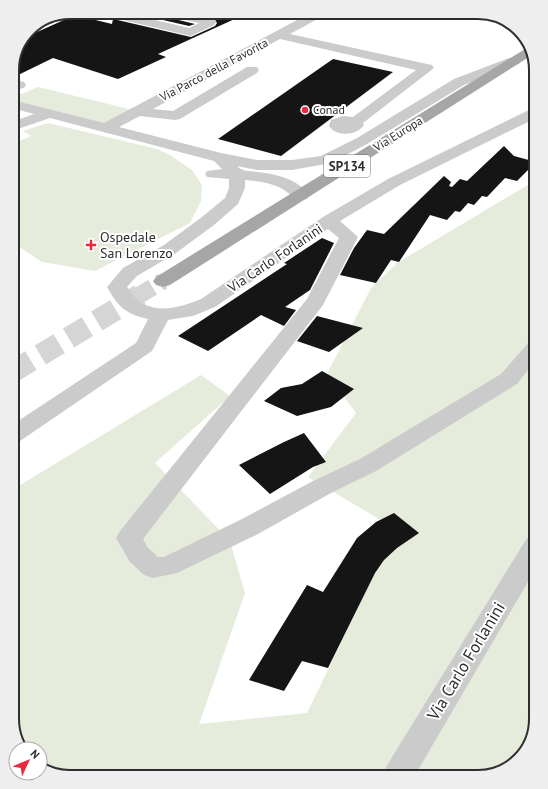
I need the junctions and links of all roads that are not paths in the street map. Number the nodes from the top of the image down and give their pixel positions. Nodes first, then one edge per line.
1 (135, 19) edge
2 (197, 19) edge
3 (308, 19) edge
4 (278, 35) junction
5 (526, 53) edge
6 (514, 61) junction
7 (252, 70) dead end
8 (19, 106) edge
9 (136, 111) junction
10 (51, 113) junction
11 (529, 115) edge
12 (355, 122) dead end
13 (19, 124) edge
14 (107, 128) junction
15 (192, 149) junction
16 (220, 158) junction
17 (213, 174) junction
18 (237, 175) junction
19 (300, 195) junction
20 (208, 221) junction
21 (329, 221) junction
22 (163, 281) tunnel mouth
23 (160, 315) junction
24 (529, 355) edge
25 (19, 431) edge
26 (529, 557) edge
27 (401, 770) edge

1 - 2 street
3 - 4 street, Via Parco della Favorita
4 - 9 street, Via Parco della Favorita
4 - 12 street
5 - 6 main road, Via Europa / SP134
6 - 16 street
6 - 19 main road, Via Europa / SP134
7 - 9 street
8 - 10 street
9 - 14 street, Via Parco della Favorita
10 - 13 street
10 - 14 street
11 - 21 street, Via Carlo Forlanini
14 - 15 street
15 - 16 street
15 - 17 street, Via Carlo Forlanini
16 - 18 street
17 - 18 street
17 - 20 street, Via Carlo Forlanini
18 - 19 street
18 - 20 street, Via Carlo Forlanini
19 - 22 main road, Via Europa / SP134
20 - 23 street, Via Carlo Forlanini
21 - 23 street, Via Carlo Forlanini
21 - 24 street
23 - 25 street
26 - 27 street, Via Carlo Forlanini

